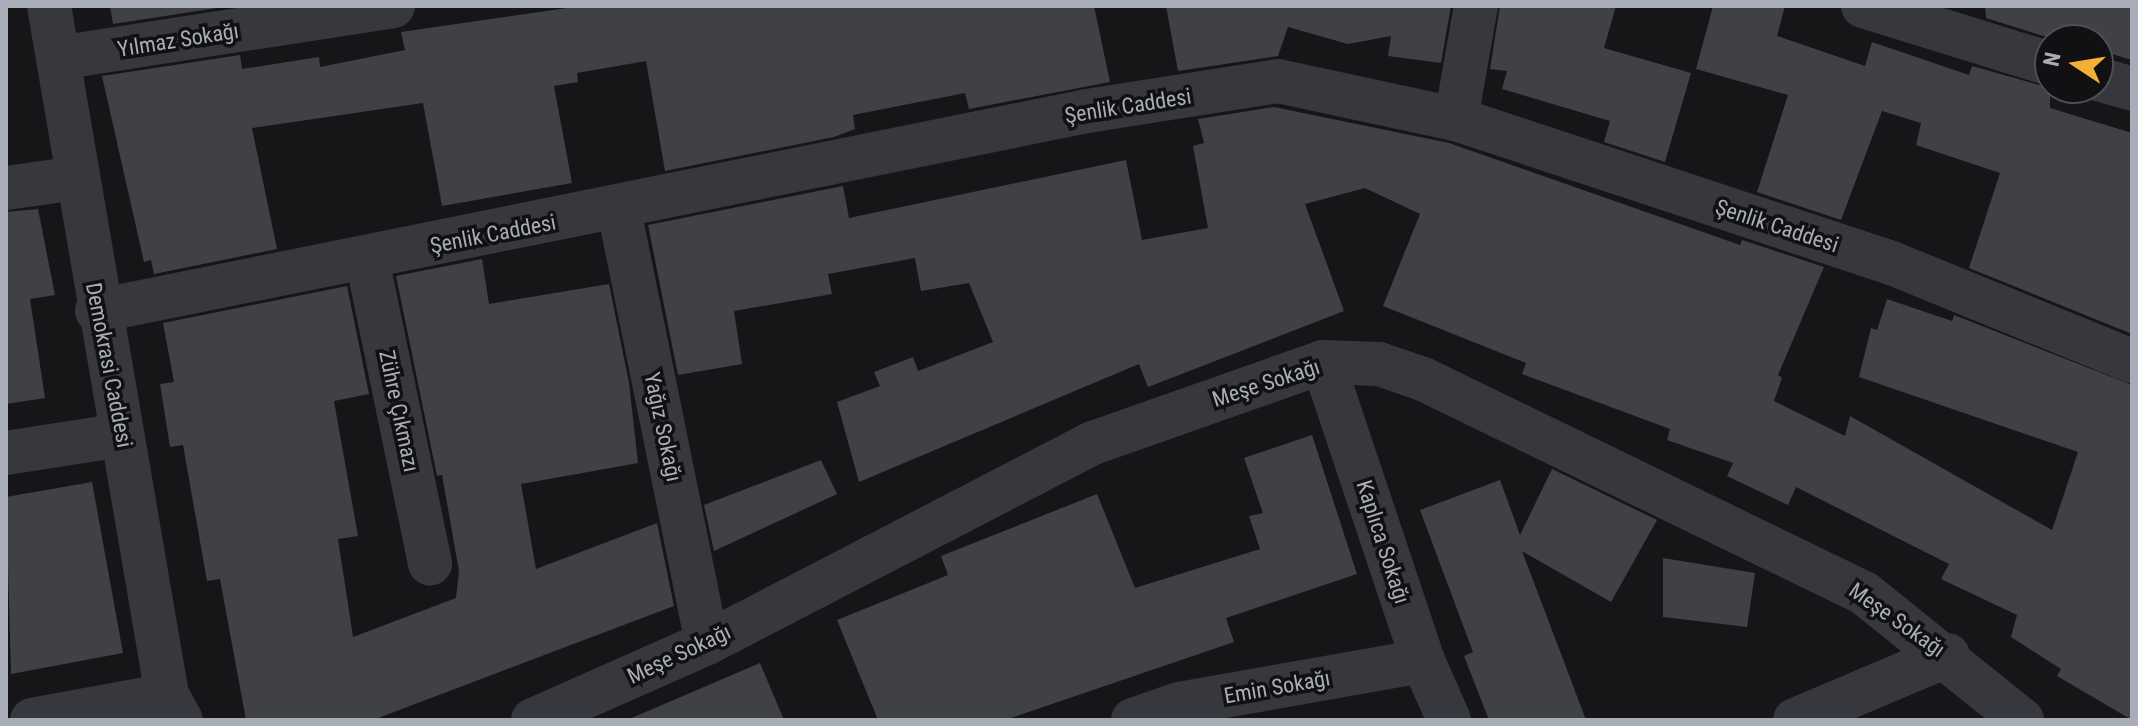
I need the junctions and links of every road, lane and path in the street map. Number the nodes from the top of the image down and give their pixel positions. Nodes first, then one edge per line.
1 (49, 6) edge
2 (393, 6) edge
3 (1476, 6) edge
4 (1863, 6) edge
5 (58, 58) junction
6 (2034, 59) edge
7 (1456, 119) junction
8 (77, 178) junction
9 (6, 188) edge
10 (619, 210) junction
11 (367, 259) junction
12 (97, 311) junction
13 (2132, 361) edge
14 (1323, 362) junction
15 (122, 435) junction
16 (6, 453) edge
17 (430, 564) dead end
18 (707, 643) junction
19 (1948, 655) junction
20 (1423, 661) junction
21 (174, 708) edge
22 (32, 720) edge
23 (533, 720) edge
24 (1133, 720) edge
25 (1449, 720) edge
26 (1795, 720) edge
27 (2022, 720) edge

1 - 5 street, Demokrasi Caddesi
2 - 5 street, Yılmaz Sokağı
3 - 7 street
4 - 6 street
5 - 8 street, Demokrasi Caddesi
7 - 10 street, Şenlik Caddesi
7 - 13 street, Şenlik Caddesi
8 - 9 street
8 - 12 street, Demokrasi Caddesi
10 - 11 street, Şenlik Caddesi
10 - 18 street, Yağız Sokağı
11 - 12 street, Şenlik Caddesi
11 - 17 street, Zühre Çıkmazı
12 - 15 street, Demokrasi Caddesi
14 - 18 street, Meşe Sokağı
14 - 19 street, Meşe Sokağı
14 - 20 street, Kaplıca Sokağı
15 - 16 street
15 - 21 street, Demokrasi Caddesi
18 - 23 street, Meşe Sokağı
19 - 26 street
19 - 27 street, Meşe Sokağı
20 - 24 street, Emin Sokağı
20 - 25 street, Kaplıca Sokağı
21 - 22 street

